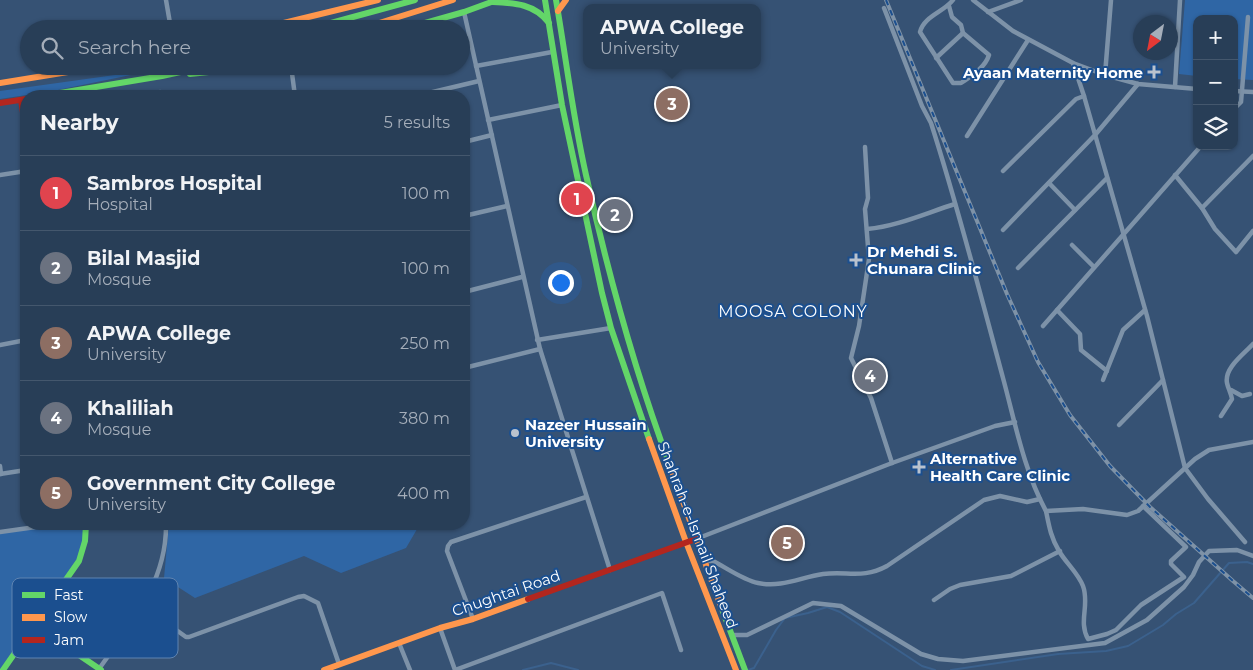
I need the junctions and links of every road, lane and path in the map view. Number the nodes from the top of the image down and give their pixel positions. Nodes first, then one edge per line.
1 (166, 0) edge
2 (378, 0) edge
3 (415, 0) edge
4 (453, 0) edge
5 (545, 0) edge
6 (556, 0) edge
7 (566, 0) edge
8 (954, 0) edge
9 (1020, 0) edge
10 (1111, 0) edge
11 (1180, 0) edge
12 (494, 1) edge
13 (974, 1) edge
14 (949, 6) junction
15 (884, 8) dead end
16 (558, 11) junction
17 (464, 12) junction
18 (988, 12) junction
19 (1248, 17) dead end
20 (169, 20) edge
21 (296, 20) edge
22 (342, 20) edge
23 (389, 20) edge
24 (436, 20) edge
25 (466, 20) edge
26 (549, 23) junction
27 (963, 33) junction
28 (470, 39) edge
29 (1028, 40) junction
30 (552, 52) junction
31 (936, 58) junction
32 (1073, 63) junction
33 (476, 66) junction
34 (46, 75) edge
35 (169, 75) edge
36 (292, 75) edge
37 (1105, 76) junction
38 (479, 81) junction
39 (0, 82) edge
40 (1138, 84) junction
41 (1174, 87) junction
42 (1193, 89) edge
43 (78, 90) edge
44 (294, 90) edge
45 (441, 90) edge
46 (1238, 91) edge
47 (1242, 91) junction
48 (1253, 92) edge
49 (1084, 96) junction
50 (20, 100) edge
51 (0, 103) edge
52 (1238, 105) edge
53 (562, 106) junction
54 (488, 120) junction
55 (492, 135) junction
56 (1095, 135) junction
57 (967, 136) dead end
58 (470, 140) edge
59 (865, 147) dead end
60 (1197, 150) edge
61 (1253, 156) edge
62 (1002, 171) dead end
63 (20, 172) edge
64 (0, 175) edge
65 (1175, 175) junction
66 (1107, 178) junction
67 (1049, 183) junction
68 (955, 204) junction
69 (507, 206) junction
70 (1202, 208) junction
71 (1075, 210) junction
72 (470, 215) edge
73 (867, 229) junction
74 (1003, 230) dead end
75 (1253, 231) edge
76 (1124, 234) junction
77 (1072, 245) dead end
78 (1018, 268) dead end
79 (1094, 268) junction
80 (522, 277) junction
81 (470, 290) edge
82 (1057, 310) junction
83 (1145, 310) junction
84 (1043, 326) dead end
85 (611, 328) junction
86 (538, 340) junction
87 (20, 341) edge
88 (0, 344) edge
89 (1253, 344) edge
90 (540, 349) junction
91 (470, 366) edge
92 (1107, 371) junction
93 (1103, 380) dead end
94 (1163, 380) junction
95 (1231, 390) junction
96 (1250, 394) dead end
97 (1221, 416) dead end
98 (1015, 422) junction
99 (1119, 425) dead end
100 (1253, 442) edge
101 (892, 462) junction
102 (0, 466) edge
103 (1185, 468) junction
104 (20, 471) edge
105 (1, 474) edge
106 (586, 497) junction
107 (1040, 499) junction
108 (1143, 506) junction
109 (1046, 511) junction
110 (20, 529) edge
111 (86, 530) edge
112 (166, 530) edge
113 (0, 532) edge
114 (696, 539) junction
115 (686, 542) junction
116 (1245, 542) dead end
117 (1060, 552) junction
118 (1253, 556) edge
119 (705, 561) junction
120 (610, 570) junction
121 (67, 578) edge
122 (155, 578) edge
123 (934, 600) dead end
124 (473, 619) junction
125 (440, 628) junction
126 (178, 631) edge
127 (731, 634) junction
128 (399, 643) junction
129 (681, 650) dead end
130 (12, 657) edge
131 (82, 658) edge
132 (107, 658) edge
133 (339, 664) junction
134 (3, 670) edge
135 (99, 670) edge
136 (324, 670) edge
137 (410, 670) edge
138 (736, 670) edge
139 (746, 670) edge

1 - 20 street
2 - 21 main road
3 - 22 main road
4 - 23 main road
5 - 26 main road, Shahrah-e-Ismail Shaheed
6 - 16 main road, Shahrah-e-Ismail Shaheed
7 - 16 main road
8 - 14 street
9 - 18 street
10 - 37 street
11 - 41 street
12 - 17 main road
12 - 26 main road
13 - 18 street
14 - 27 street
14 - 31 street
15 - 68 street
16 - 114 main road, Shahrah-e-Ismail Shaheed
17 - 24 main road
17 - 25 street
18 - 29 street
19 - 47 street
26 - 30 main road, Shahrah-e-Ismail Shaheed
27 - 31 street
27 - 31 street
28 - 33 street
29 - 32 street
29 - 57 street
30 - 33 street
30 - 53 main road, Shahrah-e-Ismail Shaheed
32 - 37 street
32 - 49 street
33 - 38 street
34 - 39 main road
35 - 43 main road
36 - 44 street
37 - 40 street
38 - 45 street
38 - 54 street
40 - 41 street
40 - 56 street
41 - 42 street
46 - 47 street
47 - 48 street
47 - 52 street
49 - 56 street
49 - 62 street
50 - 51 main road
53 - 54 street
53 - 85 main road, Shahrah-e-Ismail Shaheed
54 - 55 street
55 - 58 street
55 - 69 street
56 - 66 street
56 - 67 street
59 - 73 street
60 - 65 street
61 - 70 street
63 - 64 street
65 - 70 street
65 - 76 street
66 - 71 street
66 - 76 street
67 - 71 street
67 - 74 street
68 - 73 street
68 - 98 street
69 - 72 street
69 - 80 street
70 - 75 street
71 - 78 street
73 - 101 street
76 - 79 street
76 - 83 street
77 - 79 street
79 - 82 street
80 - 81 street
80 - 86 street
82 - 84 street
82 - 92 street
83 - 92 street
83 - 94 street
85 - 86 street
85 - 115 main road, Shahrah-e-Ismail Shaheed
86 - 90 street
87 - 88 street
89 - 95 street
90 - 91 street
90 - 106 street
92 - 93 street
94 - 99 street
94 - 103 street
95 - 96 street
95 - 97 street
98 - 101 street
98 - 107 street
100 - 103 street
101 - 114 street
102 - 105 street
103 - 108 street
103 - 116 street
104 - 105 street
106 - 120 street
106 - 124 street
107 - 109 street
107 - 119 street
108 - 109 street
108 - 117 street
109 - 117 street
110 - 113 street
111 - 121 main road
112 - 122 street
114 - 115 main road, Chughtai Road
114 - 119 main road, Shahrah-e-Ismail Shaheed
115 - 120 main road, Chughtai Road
115 - 138 main road, Shahrah-e-Ismail Shaheed
117 - 123 street
118 - 127 street
119 - 127 main road, Shahrah-e-Ismail Shaheed
120 - 124 main road, Chughtai Road
124 - 125 main road, Chughtai Road
125 - 128 main road, Chughtai Road
125 - 129 street
126 - 133 street
127 - 139 main road, Shahrah-e-Ismail Shaheed
128 - 133 main road, Chughtai Road
128 - 137 street
130 - 134 main road
131 - 135 main road
132 - 135 street
133 - 136 main road, Chughtai Road

